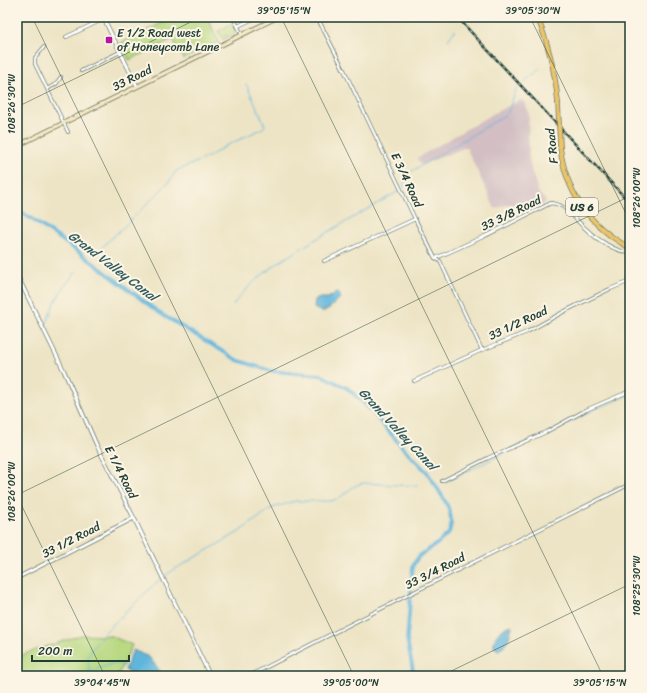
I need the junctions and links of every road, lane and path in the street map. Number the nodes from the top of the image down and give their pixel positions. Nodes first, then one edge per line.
1 (108, 17) edge
2 (233, 17) edge
3 (257, 17) edge
4 (278, 17) edge
5 (317, 17) edge
6 (536, 17) edge
7 (104, 18) edge
8 (238, 26) junction
9 (242, 35) junction
10 (66, 38) dead end
11 (44, 47) dead end
12 (120, 52) junction
13 (81, 71) dead end
14 (61, 77) dead end
15 (137, 86) junction
16 (47, 89) junction
17 (64, 123) junction
18 (68, 132) dead end
19 (17, 146) edge
20 (415, 219) junction
21 (630, 250) edge
22 (435, 258) junction
23 (324, 261) dead end
24 (18, 278) edge
25 (630, 281) edge
26 (482, 350) junction
27 (414, 381) dead end
28 (630, 391) edge
29 (442, 481) dead end
30 (630, 484) edge
31 (134, 518) junction
32 (17, 578) edge
33 (210, 676) edge
34 (249, 676) edge

1 - 7 street
2 - 8 street
3 - 8 street
4 - 9 main road, 33 Road
5 - 20 street, E 3/4 Road
6 - 21 main road, F Road / US 6, bridge
7 - 10 street
7 - 12 street
8 - 9 street
9 - 15 main road, 33 Road
11 - 16 street
12 - 13 street
12 - 15 street
14 - 16 street
15 - 17 main road, 33 Road
16 - 17 street
17 - 18 street
17 - 19 main road, 33 Road
20 - 22 street, E 3/4 Road
20 - 23 street
21 - 22 street, 33 3/8 Road
22 - 26 street, E 3/4 Road
24 - 31 street, E 1/4 Road
25 - 26 street, 33 1/2 Road
26 - 27 street, 33 1/2 Road
28 - 29 street
30 - 34 street, 33 3/4 Road
31 - 32 street, 33 1/2 Road
31 - 33 street, E 1/4 Road

